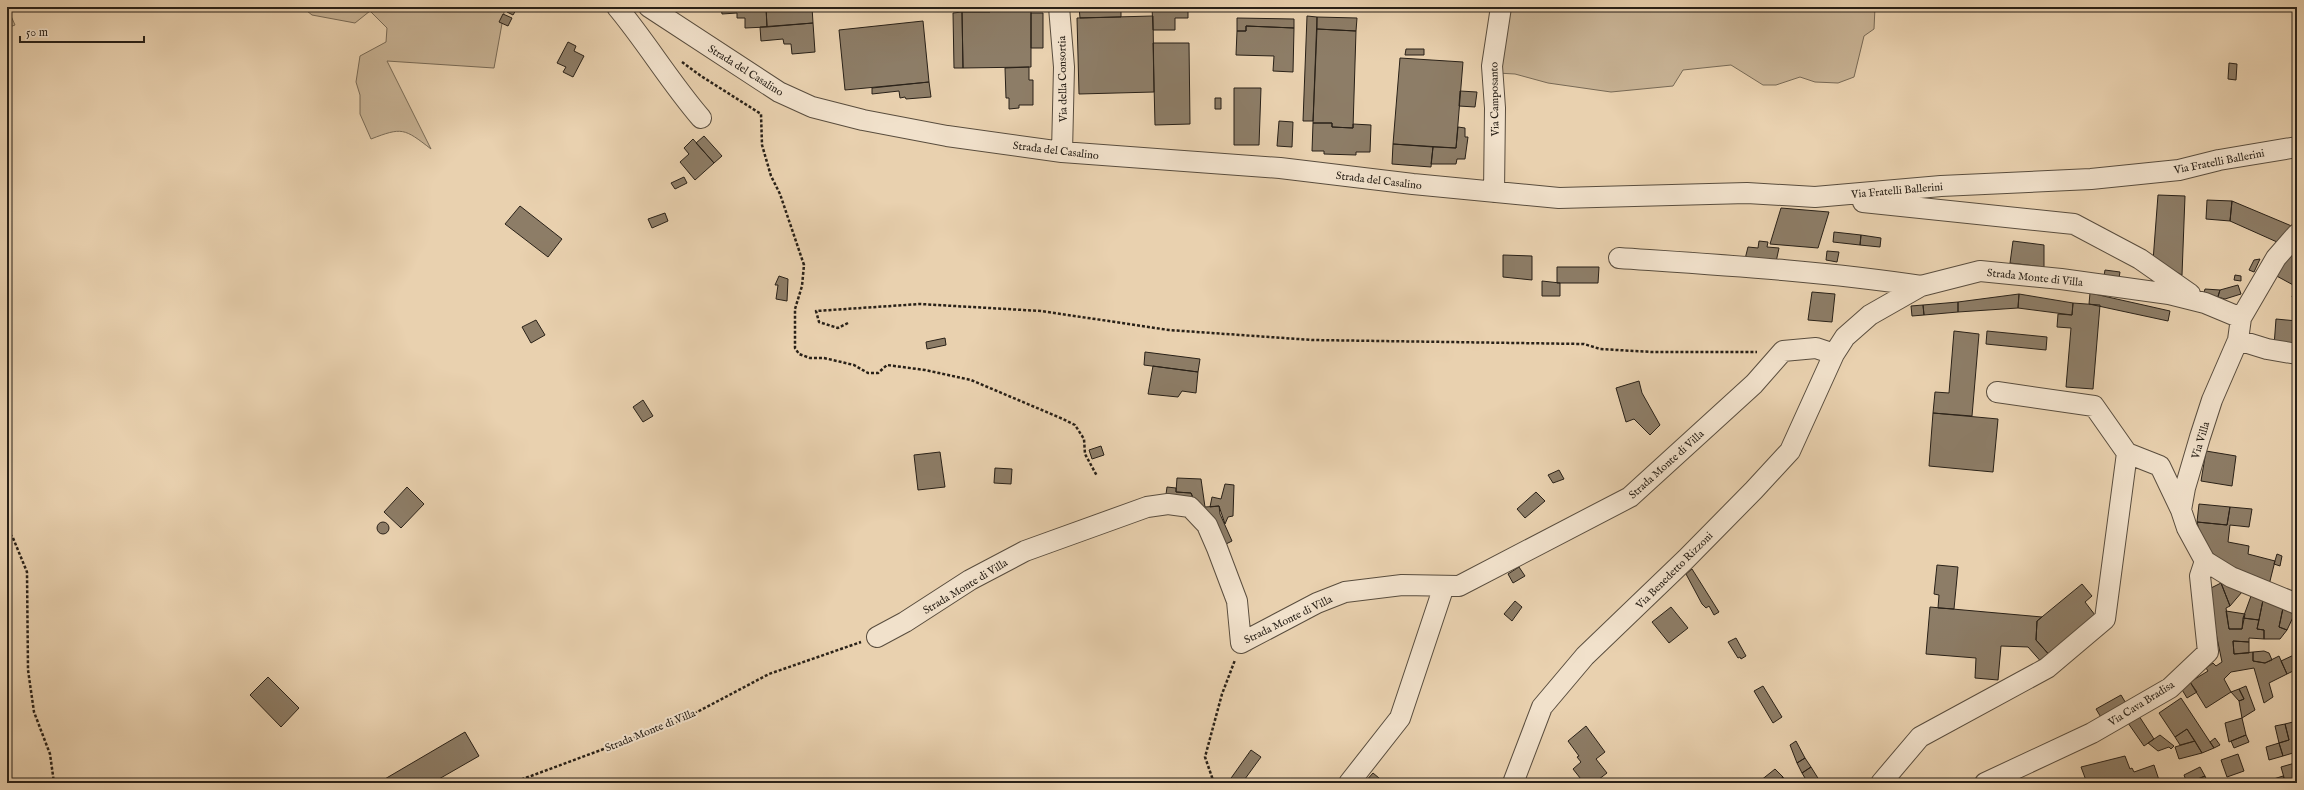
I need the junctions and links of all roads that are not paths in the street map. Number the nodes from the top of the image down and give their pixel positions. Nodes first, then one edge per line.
1 (617, 7) edge
2 (649, 7) edge
3 (1059, 7) edge
4 (1501, 7) edge
5 (701, 118) dead end
6 (2297, 147) edge
7 (1062, 152) junction
8 (1494, 192) junction
9 (1815, 197) junction
10 (2297, 234) edge
11 (1619, 258) dead end
12 (1921, 286) junction
13 (2205, 303) junction
14 (2241, 318) junction
15 (2238, 340) junction
16 (1834, 354) junction
17 (2297, 354) edge
18 (1997, 392) dead end
19 (2127, 453) junction
20 (2181, 510) junction
21 (2204, 561) junction
22 (1444, 586) junction
23 (2297, 604) edge
24 (877, 637) road end
25 (1349, 783) edge
26 (1513, 783) edge
27 (1881, 783) edge
28 (1985, 783) edge

1 - 5 street
2 - 7 street, Strada del Casalino
3 - 7 street, Via della Consortia
4 - 8 street, Via Camposanto
6 - 9 street, Via Fratelli Ballerini
7 - 8 street, Strada del Casalino
8 - 9 street, Via Fratelli Ballerini
9 - 13 street, Strada Monte di Villa
10 - 14 street, Via Villa
11 - 12 street
12 - 13 street, Strada Monte di Villa
12 - 16 street, Strada Monte di Villa
13 - 14 street, Strada Monte di Villa
14 - 15 street, Via Villa
15 - 17 street
15 - 20 street, Via Villa
16 - 22 street, Strada Monte di Villa
16 - 26 street, Via Benedetto Rizzoni
18 - 19 street
19 - 20 street
19 - 27 street
20 - 21 street, Via Villa
21 - 23 street
21 - 28 street, Via Cava Bradisa
22 - 24 street, Strada Monte di Villa
22 - 25 street

